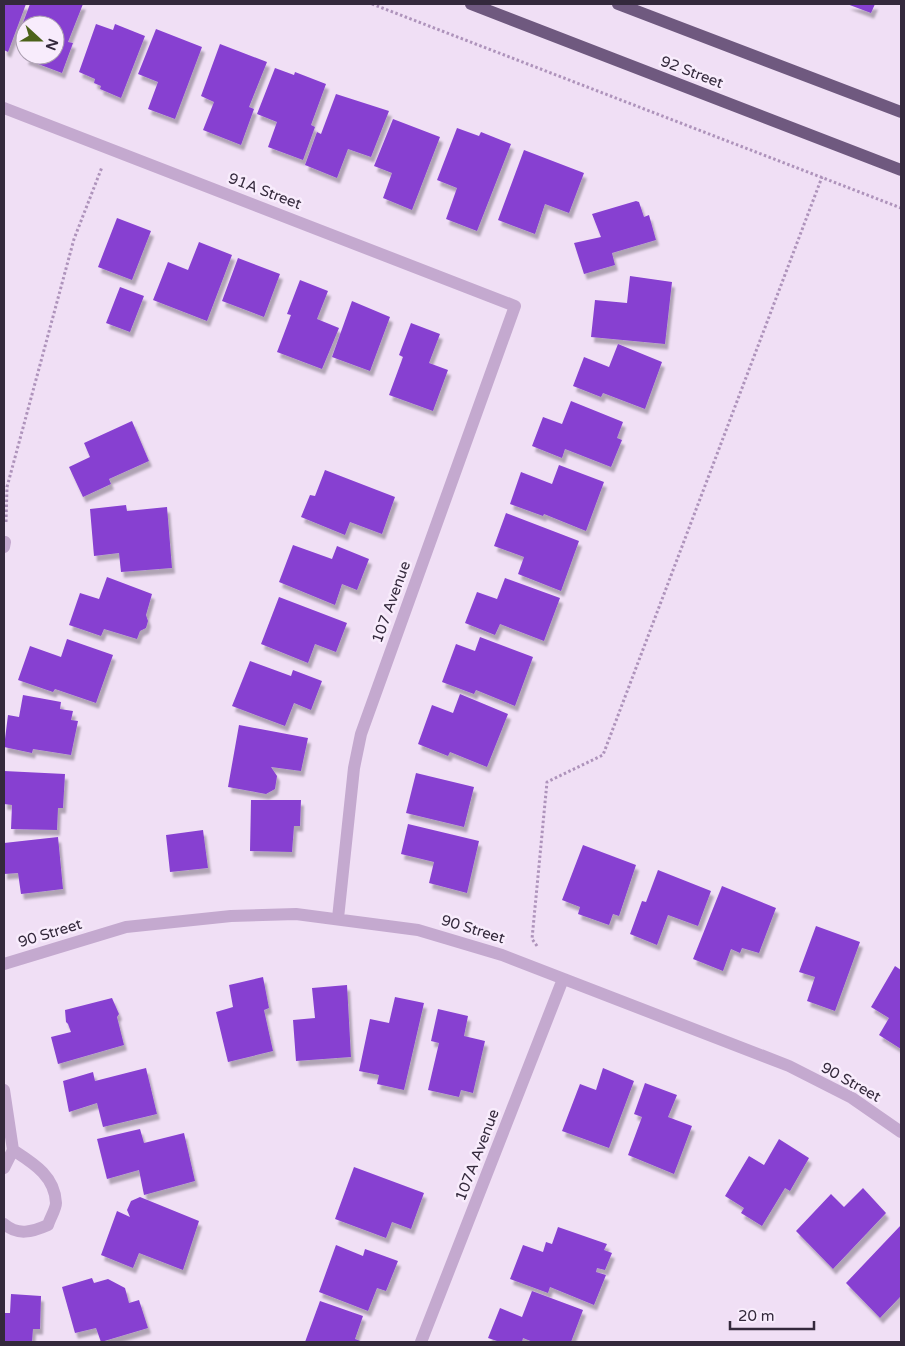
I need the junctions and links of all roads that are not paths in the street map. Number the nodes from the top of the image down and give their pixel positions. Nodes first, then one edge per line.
1 (470, 4) edge
2 (618, 4) edge
3 (4, 108) edge
4 (901, 112) edge
5 (901, 170) edge
6 (515, 306) joint
7 (338, 918) junction
8 (4, 964) edge
9 (563, 980) junction
10 (4, 1090) edge
11 (901, 1132) edge
12 (13, 1150) junction
13 (4, 1168) edge
14 (4, 1224) edge
15 (421, 1342) edge

1 - 5 main road, 92 Street
2 - 4 main road
3 - 6 street, 91A Street
6 - 7 street, 107 Avenue
7 - 8 street, 90 Street
7 - 9 street, 90 Street
9 - 11 street, 90 Street
9 - 15 street, 107A Avenue
10 - 12 street
12 - 13 street
12 - 14 street

